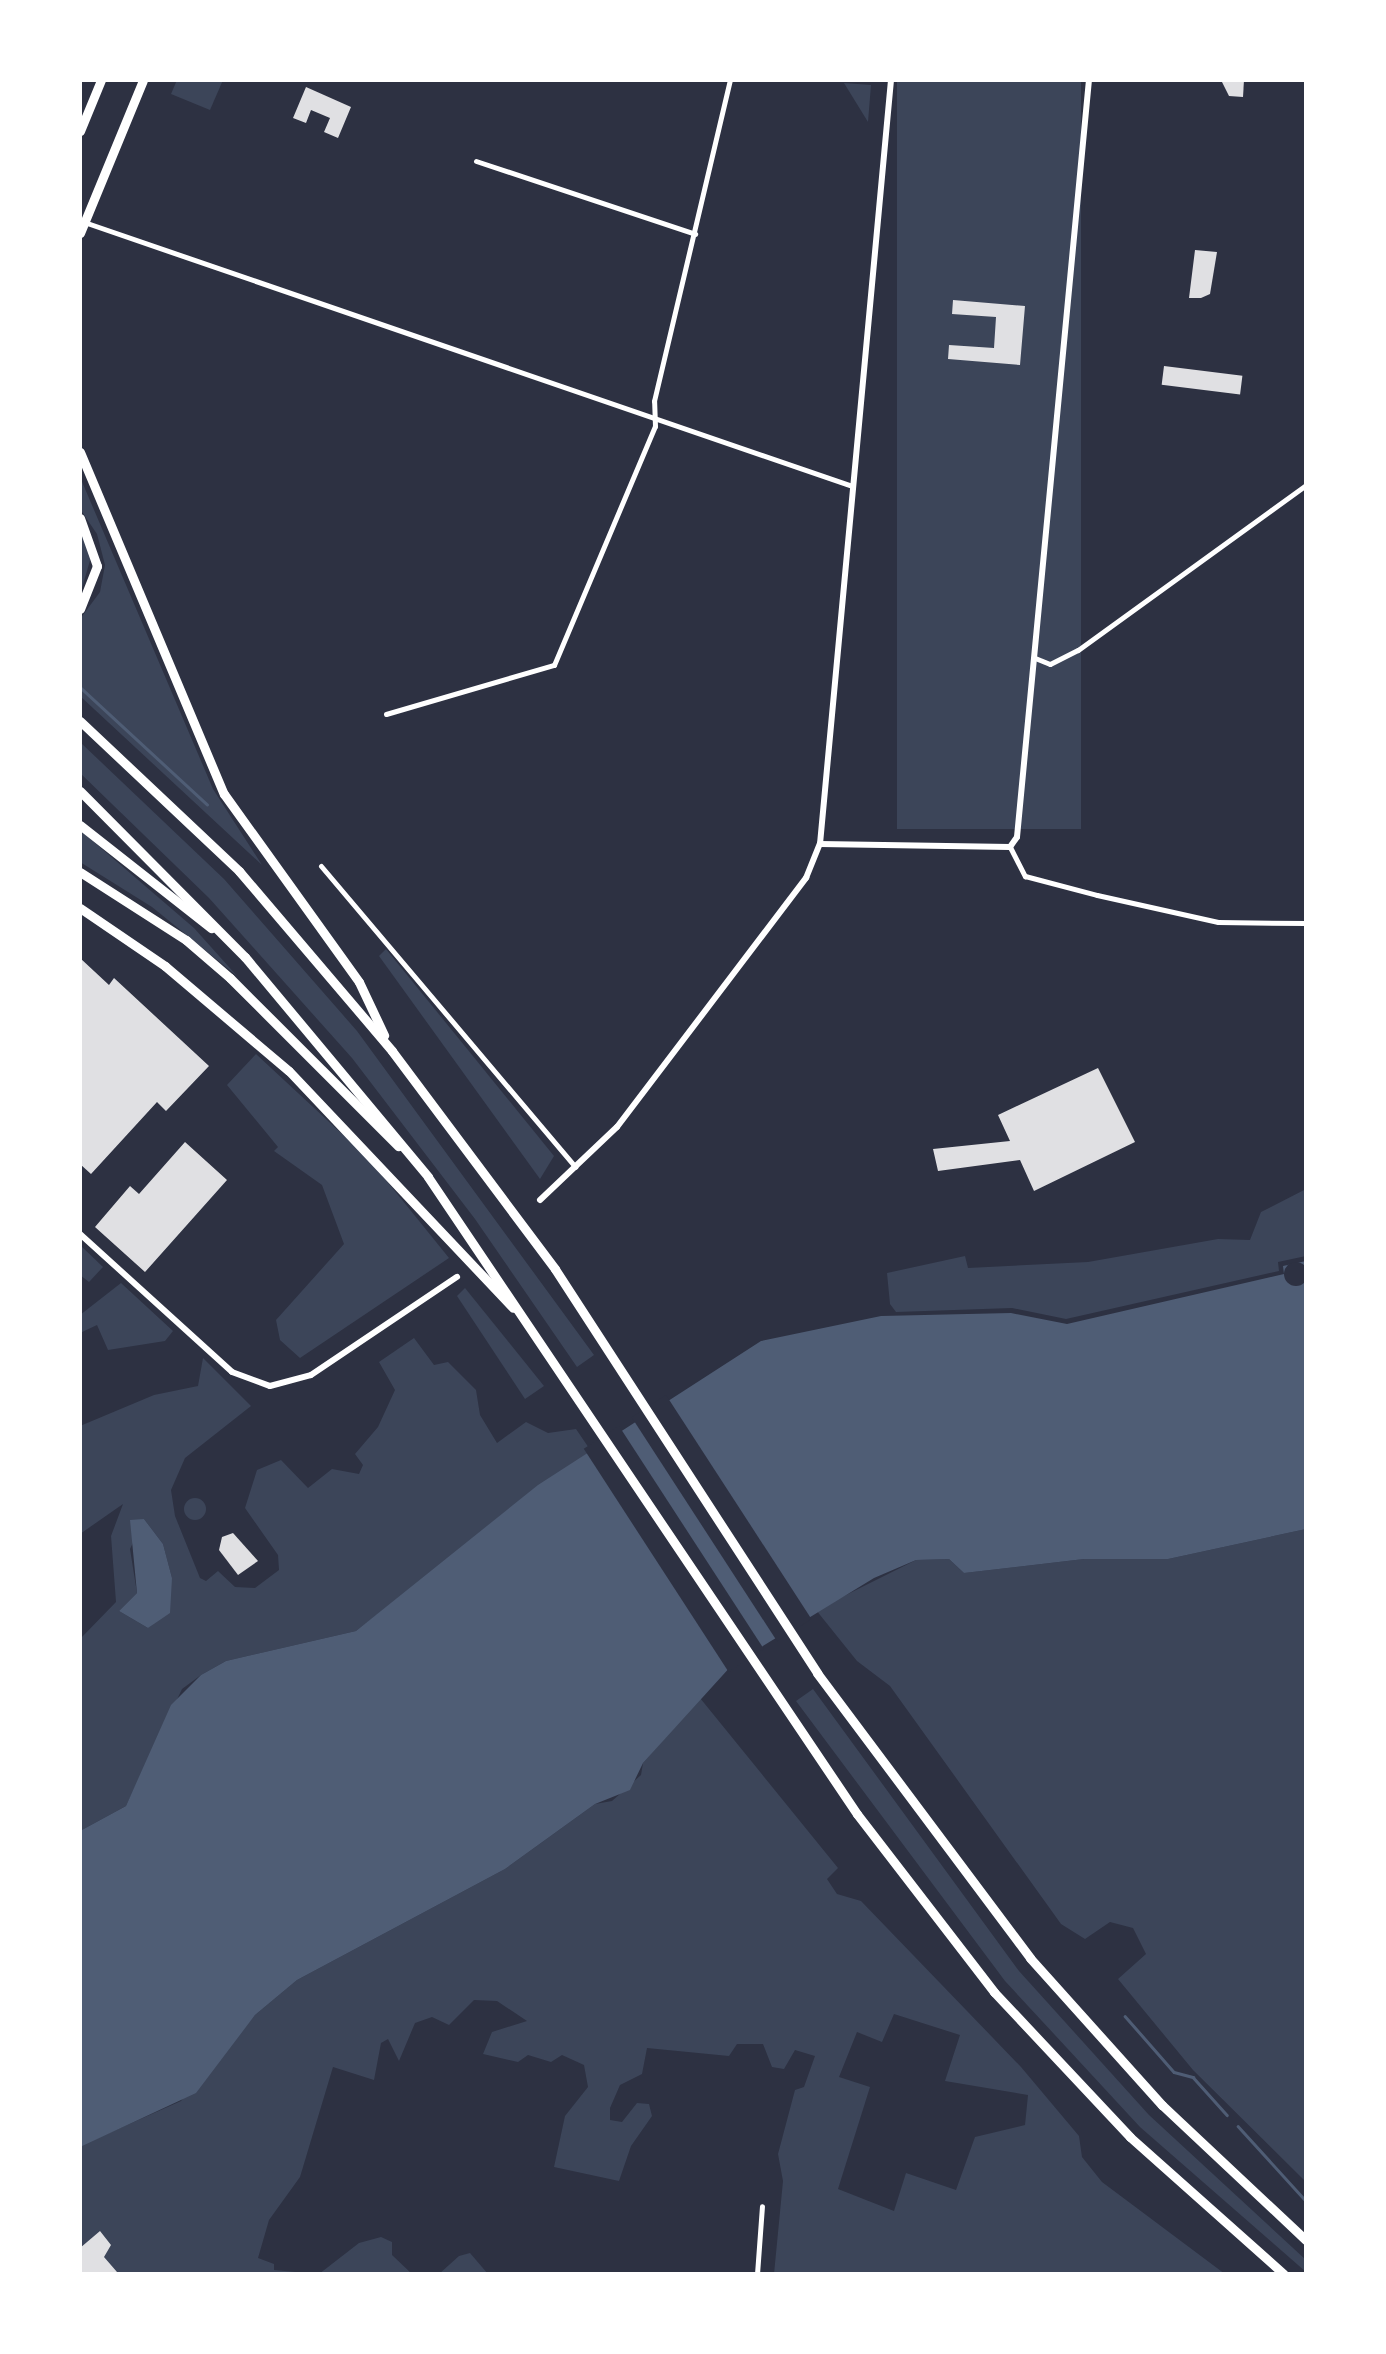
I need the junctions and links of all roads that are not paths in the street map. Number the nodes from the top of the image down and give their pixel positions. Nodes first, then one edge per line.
1 (101, 80) edge
2 (143, 80) edge
3 (730, 80) edge
4 (891, 80) edge
5 (1089, 80) edge
6 (80, 131) edge
7 (476, 161) dead end
8 (82, 228) edge
9 (694, 234) junction
10 (654, 418) junction
11 (80, 452) edge
12 (1306, 485) edge
13 (852, 486) junction
14 (80, 518) edge
15 (80, 609) edge
16 (1035, 658) junction
17 (386, 714) dead end
18 (80, 721) edge
19 (80, 791) edge
20 (80, 825) edge
21 (820, 844) junction
22 (1010, 847) junction
23 (321, 866) dead end
24 (81, 873) edge
25 (80, 908) edge
26 (1306, 923) edge
27 (245, 957) junction
28 (392, 1051) junction
29 (575, 1168) junction
30 (428, 1177) junction
31 (540, 1200) dead end
32 (80, 1234) edge
33 (457, 1276) dead end
34 (548, 1349) junction
35 (762, 2206) dead end
36 (1306, 2237) edge
37 (1281, 2272) edge
38 (757, 2274) edge

1 - 6 main road
2 - 8 main road
3 - 9 street
4 - 13 street
5 - 16 street
7 - 9 street
8 - 10 street
9 - 10 street
10 - 13 street
10 - 17 street
11 - 28 main road
12 - 16 street
13 - 21 street
14 - 15 main road
16 - 22 street
18 - 28 main road
19 - 27 main road
20 - 27 main road
21 - 22 street
21 - 29 street
22 - 26 street
23 - 29 street
24 - 30 main road
25 - 34 main road
27 - 30 main road
28 - 36 main road
29 - 31 street
30 - 34 main road
32 - 33 street
34 - 37 main road
35 - 38 street

